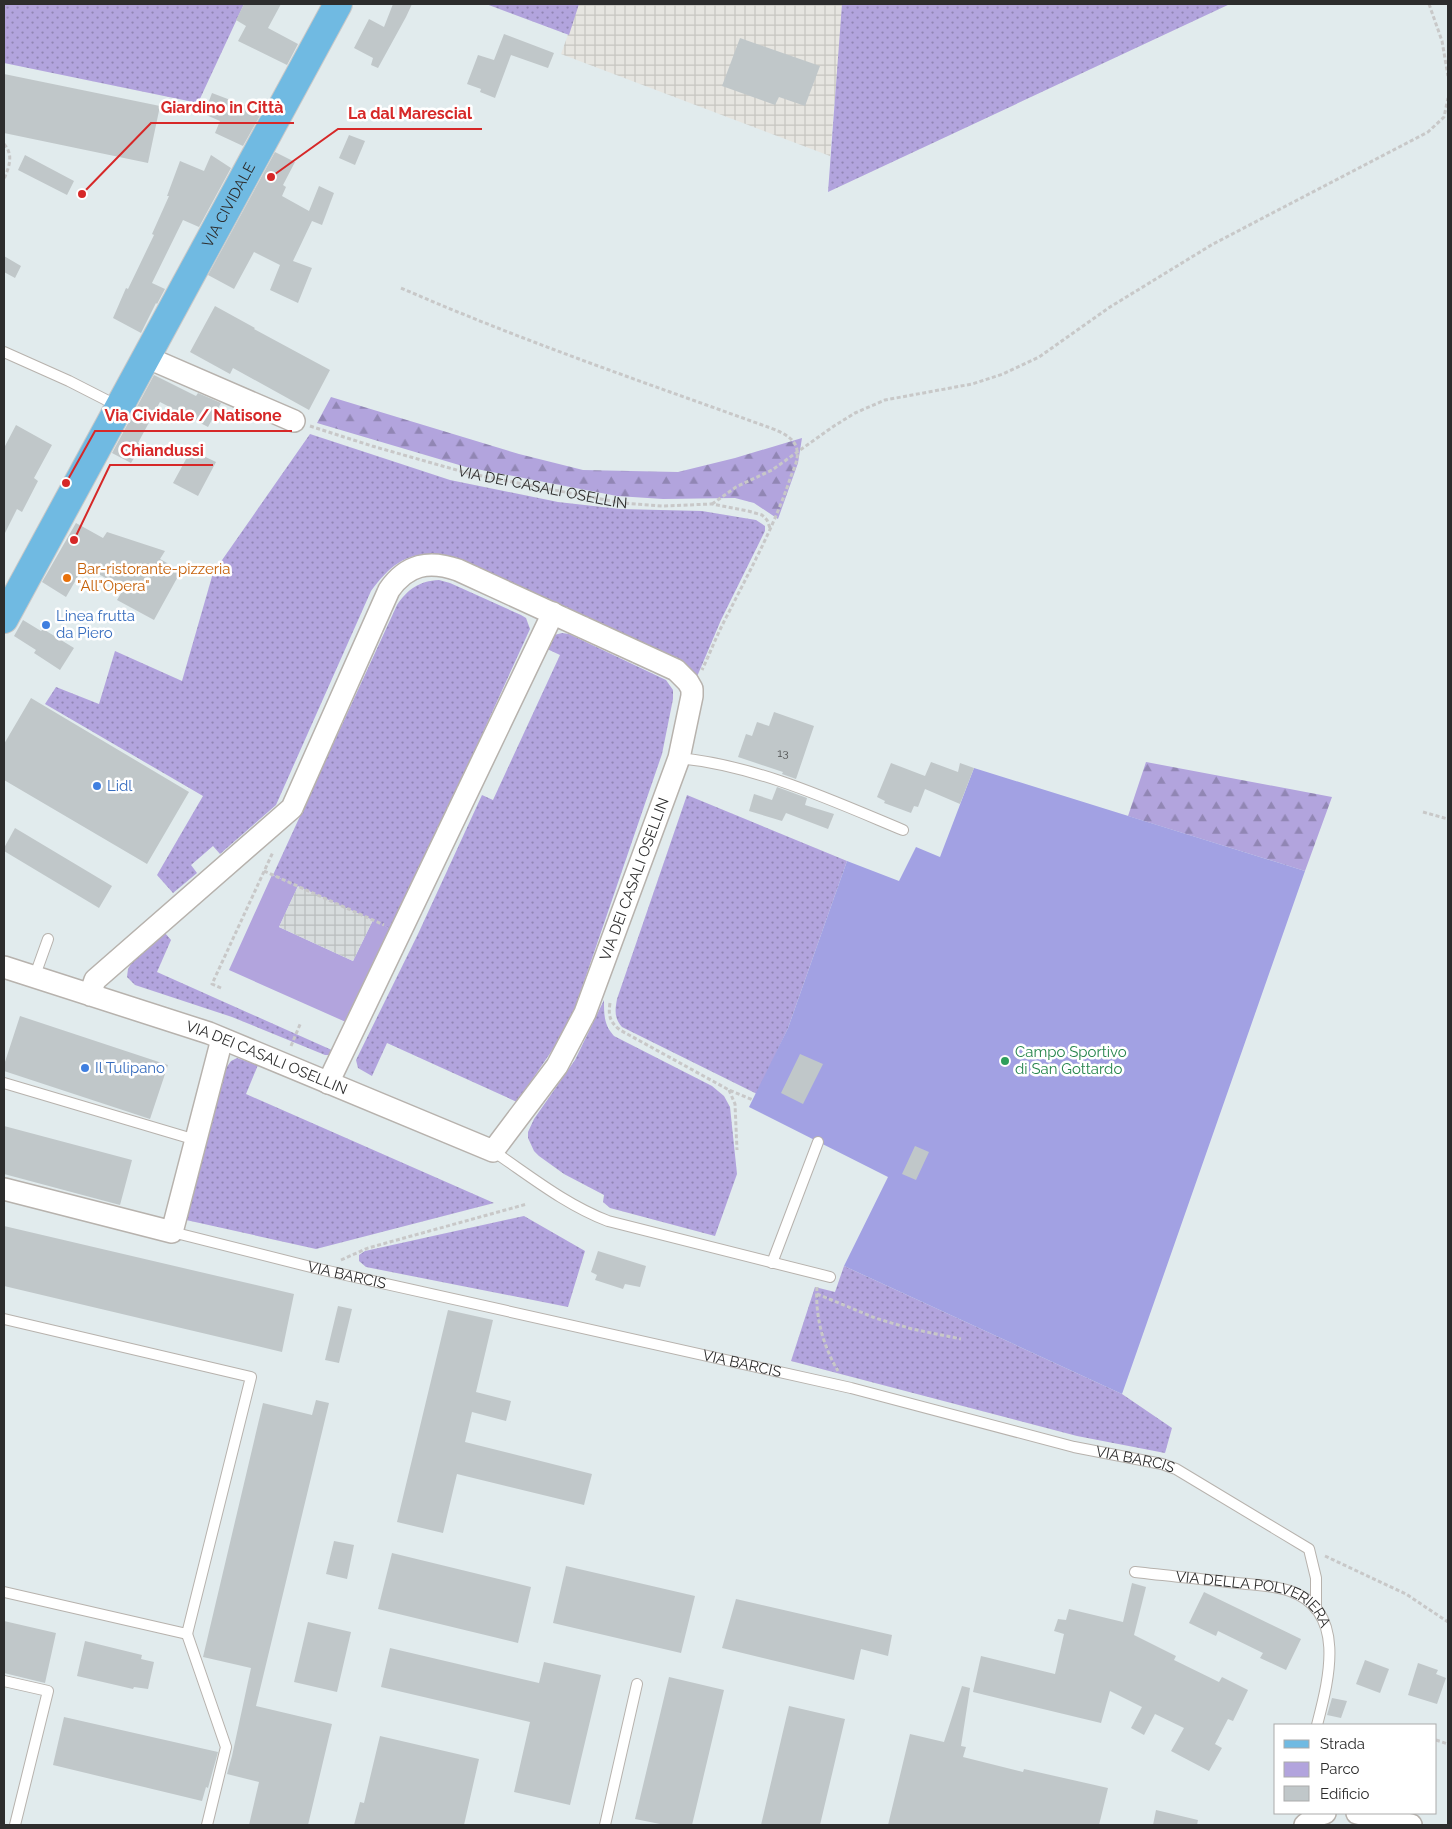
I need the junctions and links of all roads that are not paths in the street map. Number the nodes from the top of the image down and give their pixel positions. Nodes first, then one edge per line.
1 (338, 4) edge
2 (4, 352) edge
3 (146, 357) junction
4 (119, 407) junction
5 (294, 421) dead end
6 (553, 613) junction
7 (4, 619) edge
8 (679, 758) junction
9 (903, 830) dead end
10 (48, 939) dead end
11 (4, 967) edge
12 (34, 978) junction
13 (90, 994) junction
14 (222, 1039) junction
15 (4, 1082) edge
16 (328, 1083) junction
17 (196, 1140) junction
18 (818, 1142) dead end
19 (493, 1151) junction
20 (4, 1189) edge
21 (172, 1232) junction
22 (772, 1263) junction
23 (830, 1277) dead end
24 (4, 1319) edge
25 (1135, 1572) dead end
26 (4, 1592) edge
27 (1316, 1609) junction
28 (186, 1634) junction
29 (4, 1681) edge
30 (637, 1684) dead end
31 (1317, 1724) edge
32 (1362, 1814) edge
33 (15, 1825) edge
34 (207, 1825) edge
35 (605, 1825) edge
36 (1411, 1825) edge

1 - 3 main road, VIA CIVIDALE
2 - 4 lane
3 - 4 main road, VIA CIVIDALE
3 - 5 street
4 - 7 main road, VIA CIVIDALE
6 - 8 street, VIA DEI CASALI OSELLIN
6 - 13 street
6 - 16 street
8 - 9 lane
8 - 19 street, VIA DEI CASALI OSELLIN
10 - 12 lane
11 - 12 street, VIA DEI CASALI OSELLIN
12 - 13 street, VIA DEI CASALI OSELLIN
13 - 14 street, VIA DEI CASALI OSELLIN
14 - 16 street, VIA DEI CASALI OSELLIN
14 - 17 street
15 - 17 lane
16 - 19 street, VIA DEI CASALI OSELLIN
17 - 21 street
18 - 22 lane
19 - 22 lane
20 - 21 street, VIA BARCIS
21 - 27 lane, VIA BARCIS
22 - 23 lane
24 - 28 lane
25 - 27 lane, VIA DELLA POLVERIERA
26 - 28 lane
27 - 31 lane, VIA DELLA POLVERIERA
28 - 34 lane
29 - 33 lane
30 - 35 lane
32 - 36 street

